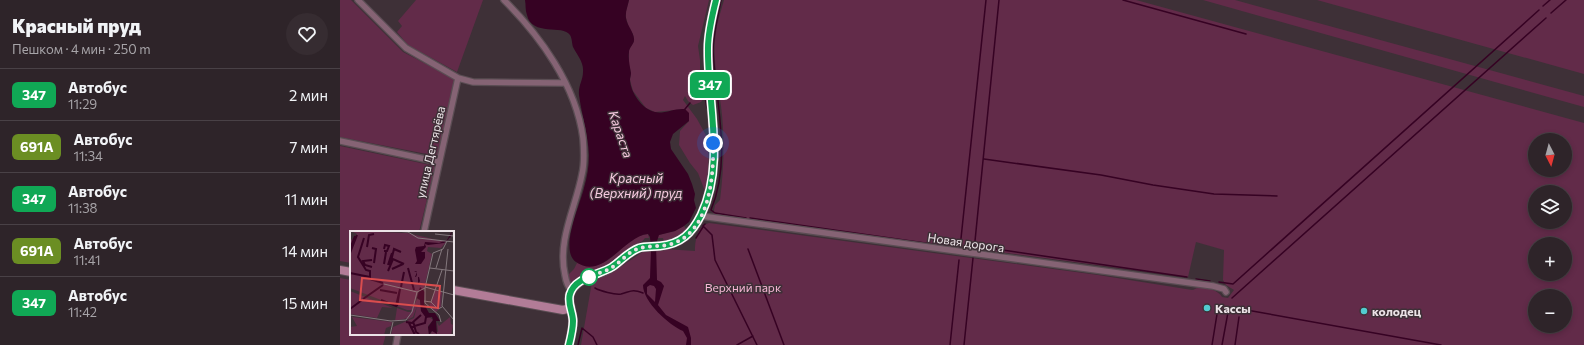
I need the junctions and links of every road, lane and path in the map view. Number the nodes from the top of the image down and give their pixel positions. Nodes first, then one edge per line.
1 (358, 0) edge
2 (504, 0) edge
3 (716, 0) edge
4 (458, 78) junction
5 (566, 83) junction
6 (340, 141) edge
7 (439, 162) junction
8 (701, 216) junction
9 (424, 231) edge
10 (340, 270) edge
11 (350, 272) edge
12 (454, 290) edge
13 (572, 291) junction
14 (1226, 292) dead end
15 (570, 308) junction
16 (398, 335) edge
17 (396, 345) edge
18 (569, 345) edge

1 - 4 street
2 - 5 street
3 - 8 main road
4 - 5 street
4 - 7 street, улица Дегтярёва
5 - 13 street
6 - 7 street
7 - 9 street, улица Дегтярёва
8 - 13 main road
8 - 14 street, Новая дорога
10 - 11 main road
12 - 15 main road
13 - 15 main road
15 - 18 main road
16 - 17 street

